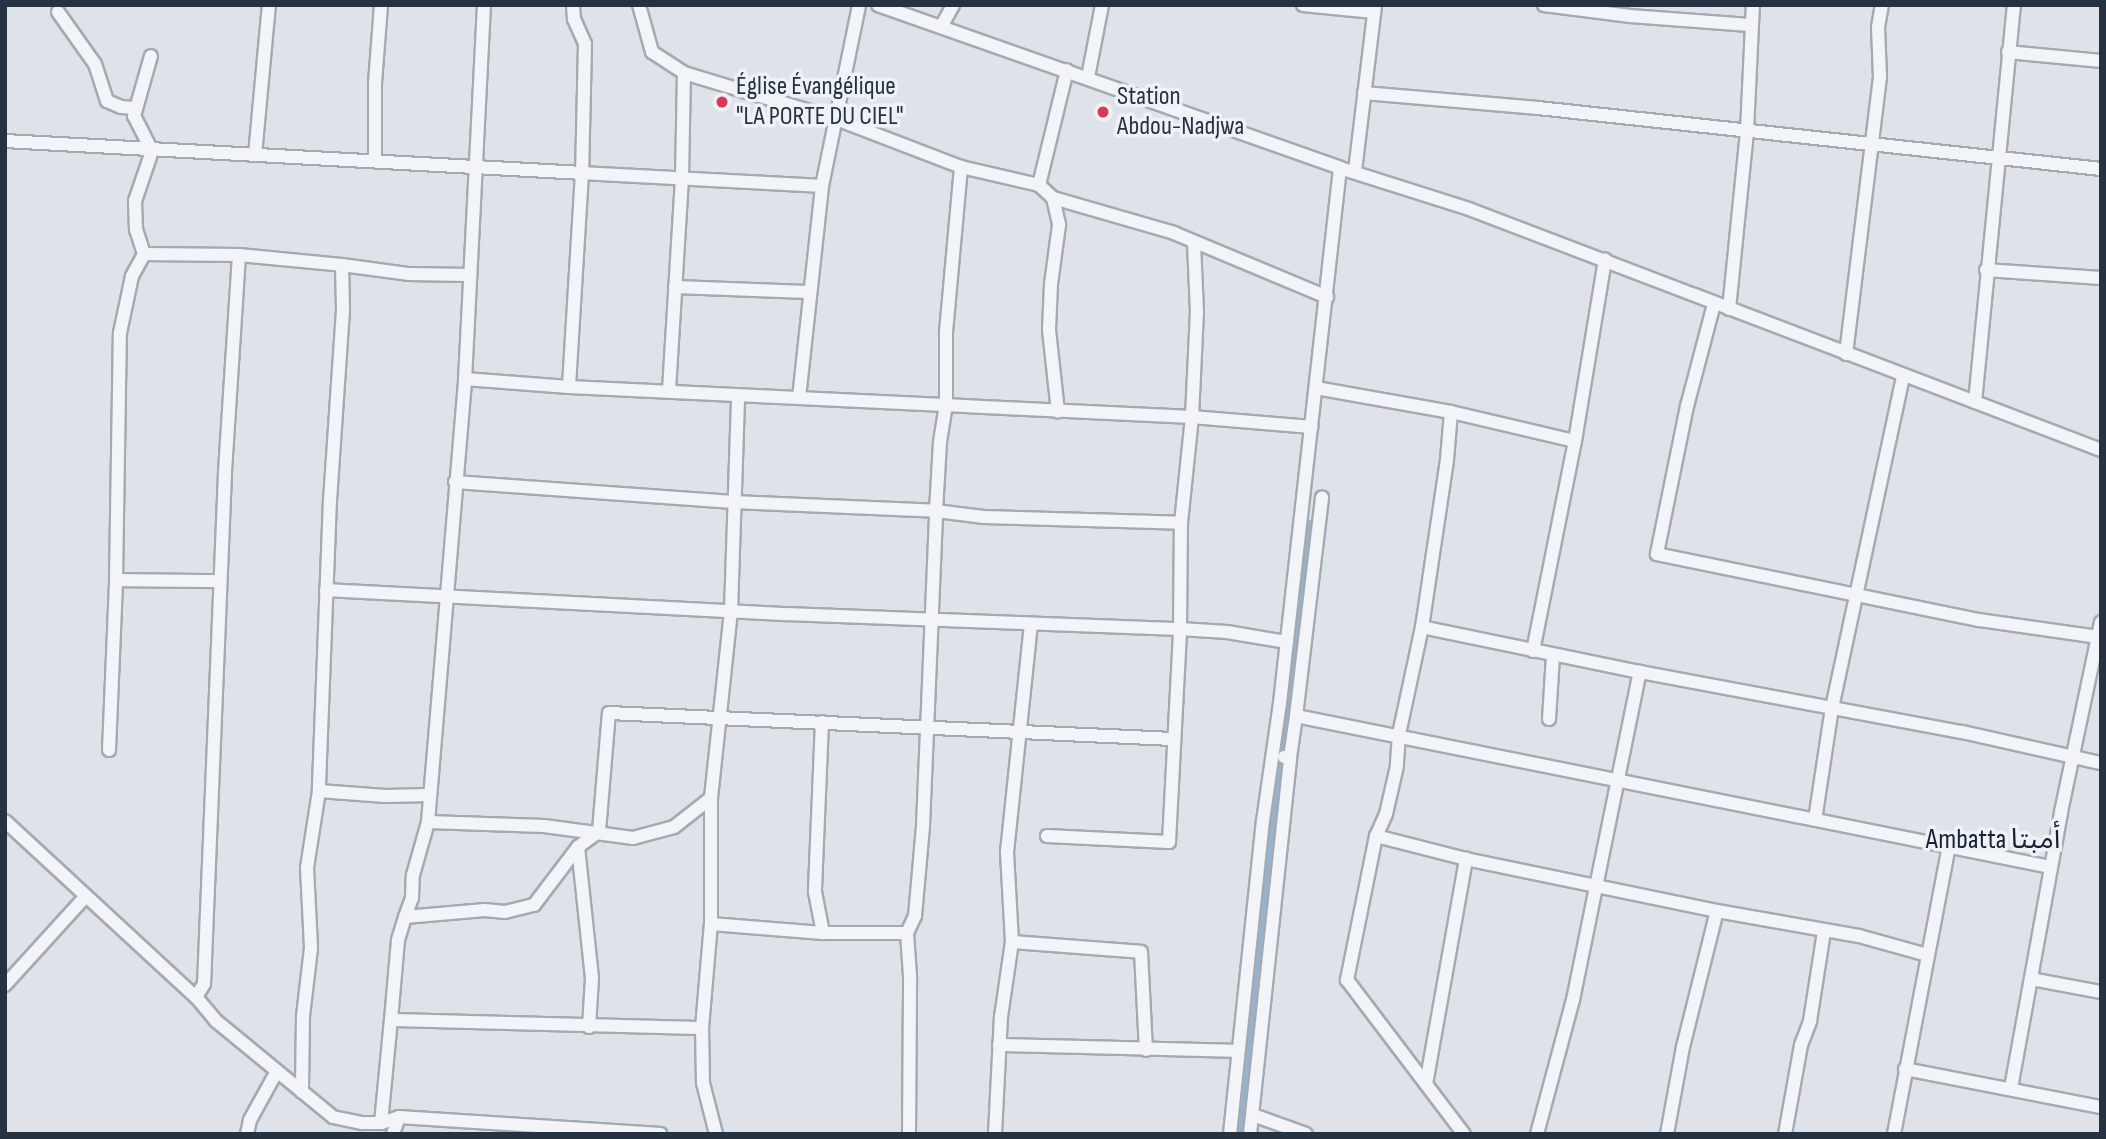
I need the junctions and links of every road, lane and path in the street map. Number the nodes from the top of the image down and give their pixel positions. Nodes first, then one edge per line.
1 (269, 5) edge
2 (381, 5) edge
3 (484, 5) edge
4 (573, 5) edge
5 (639, 5) edge
6 (859, 5) edge
7 (878, 5) edge
8 (953, 5) edge
9 (1102, 5) edge
10 (1303, 5) edge
11 (1544, 5) edge
12 (1753, 5) edge
13 (1882, 5) edge
14 (2014, 5) edge
15 (1374, 9) edge
16 (58, 12) dead end
17 (1750, 25) junction
18 (941, 27) junction
19 (2008, 52) junction
20 (151, 56) dead end
21 (2101, 61) edge
22 (1067, 69) junction
23 (684, 73) junction
24 (1088, 77) junction
25 (1364, 93) junction
26 (135, 108) junction
27 (836, 119) junction
28 (1747, 131) junction
29 (5, 141) edge
30 (1872, 145) junction
31 (152, 151) junction
32 (255, 155) junction
33 (1999, 159) junction
34 (375, 160) junction
35 (961, 167) junction
36 (473, 168) junction
37 (1340, 168) junction
38 (2101, 169) edge
39 (1355, 171) junction
40 (582, 173) junction
41 (682, 178) junction
42 (1039, 185) junction
43 (821, 186) junction
44 (1053, 198) junction
45 (1194, 242) junction
46 (144, 254) junction
47 (239, 255) junction
48 (1605, 258) junction
49 (342, 265) junction
50 (1986, 271) junction
51 (470, 275) junction
52 (2101, 278) edge
53 (676, 287) junction
54 (808, 292) junction
55 (1327, 297) junction
56 (1714, 303) junction
57 (1729, 309) junction
58 (1846, 354) junction
59 (1903, 376) junction
60 (465, 379) junction
61 (569, 387) junction
62 (1317, 388) junction
63 (669, 392) junction
64 (738, 396) junction
65 (799, 398) junction
66 (1975, 402) junction
67 (946, 406) junction
68 (1058, 412) junction
69 (1451, 412) junction
70 (1192, 416) junction
71 (1312, 428) junction
72 (1575, 441) junction
73 (2101, 450) edge
74 (455, 482) junction
75 (1322, 498) dead end
76 (733, 502) junction
77 (936, 511) junction
78 (1181, 523) junction
79 (116, 580) junction
80 (220, 581) junction
81 (326, 590) junction
82 (445, 594) junction
83 (1858, 594) junction
84 (731, 611) junction
85 (934, 620) junction
86 (2101, 622) edge
87 (1031, 624) junction
88 (1422, 627) junction
89 (1180, 629) junction
90 (2098, 637) junction
91 (1287, 642) junction
92 (1533, 651) junction
93 (1553, 655) junction
94 (1640, 672) junction
95 (1832, 708) junction
96 (1296, 716) junction
97 (719, 717) junction
98 (1549, 719) dead end
99 (822, 722) junction
100 (929, 725) junction
101 (1021, 731) junction
102 (1399, 734) junction
103 (1173, 739) junction
104 (108, 750) dead end
105 (1273, 755) junction
106 (2072, 757) junction
107 (1290, 758) junction
108 (2101, 763) edge
109 (1618, 780) junction
110 (318, 791) junction
111 (429, 795) junction
112 (711, 798) junction
113 (1815, 820) junction
114 (5, 821) edge
115 (428, 822) junction
116 (599, 831) junction
117 (1047, 836) dead end
118 (1376, 836) junction
119 (1949, 845) junction
120 (578, 847) junction
121 (1466, 859) junction
122 (2051, 867) junction
123 (1597, 887) junction
124 (86, 896) junction
125 (1717, 911) junction
126 (405, 918) junction
127 (711, 924) junction
128 (1824, 932) junction
129 (823, 933) junction
130 (907, 933) junction
131 (1012, 942) junction
132 (1927, 955) junction
133 (2031, 979) junction
134 (5, 985) edge
135 (2101, 992) edge
136 (196, 997) junction
137 (391, 1020) junction
138 (589, 1027) junction
139 (702, 1028) junction
140 (999, 1045) junction
141 (1146, 1050) junction
142 (1237, 1051) junction
143 (1905, 1069) junction
144 (277, 1072) junction
145 (1426, 1084) junction
146 (2011, 1088) junction
147 (302, 1092) junction
148 (2101, 1107) edge
149 (1253, 1115) junction
150 (399, 1117) junction
151 (381, 1124) junction
152 (247, 1134) edge
153 (393, 1134) edge
154 (660, 1134) edge
155 (716, 1134) edge
156 (909, 1134) edge
157 (995, 1134) edge
158 (1230, 1134) edge
159 (1250, 1134) edge
160 (1306, 1134) edge
161 (1464, 1134) edge
162 (1538, 1134) edge
163 (1667, 1134) edge
164 (1785, 1134) edge
165 (1894, 1134) edge

1 - 32 street
2 - 34 street
3 - 36 street
4 - 40 street
5 - 23 street
6 - 27 street
7 - 18 street
8 - 18 street
9 - 24 street
10 - 15 street
11 - 17 street
12 - 17 street
13 - 30 street
14 - 19 street
15 - 25 street
16 - 26 street
17 - 28 street
18 - 22 street
19 - 21 street
19 - 33 street
20 - 26 street
22 - 24 street
22 - 42 street
23 - 27 street
23 - 41 street
24 - 37 street
25 - 28 street
25 - 39 street
26 - 31 street
27 - 35 street
27 - 43 street
28 - 30 street
28 - 57 street
29 - 31 street
30 - 33 street
30 - 58 street
31 - 32 street
31 - 46 street
32 - 34 street
33 - 38 street
33 - 50 street
34 - 36 street
35 - 42 street
35 - 67 street
36 - 40 street
36 - 51 street
37 - 39 street
37 - 55 street
39 - 48 street
40 - 41 street
40 - 61 street
41 - 43 street
41 - 53 street
42 - 44 street
43 - 54 street
44 - 45 street
44 - 68 street
45 - 55 street
45 - 70 street
46 - 47 street
46 - 79 street
47 - 49 street
47 - 80 street
48 - 56 street
48 - 72 street
49 - 51 street
49 - 81 street
50 - 52 street
50 - 66 street
51 - 60 street
53 - 54 street
53 - 63 street
54 - 65 street
55 - 62 street
56 - 57 street
56 - 83 street
57 - 58 street
58 - 59 street
59 - 66 street
59 - 83 street
60 - 61 street
60 - 74 street
61 - 63 street
62 - 69 street
62 - 71 street
63 - 64 street
64 - 65 street
64 - 76 street
65 - 67 street
66 - 73 street
67 - 68 street
67 - 77 street
68 - 70 street
69 - 72 street
69 - 88 street
70 - 71 street
70 - 78 street
71 - 91 street
72 - 92 street
74 - 76 street
74 - 82 street
75 - 96 street
76 - 77 street
76 - 84 street
77 - 78 street
77 - 85 street
78 - 89 street
79 - 80 street
79 - 104 street
80 - 136 street
81 - 82 street
81 - 110 street
82 - 84 street
82 - 111 street
83 - 90 street
83 - 95 street
84 - 85 street
84 - 97 street
85 - 87 street
85 - 100 street
86 - 90 street
87 - 89 street
87 - 101 street
88 - 92 street
88 - 102 street
89 - 91 street
89 - 103 street
90 - 106 street
91 - 105 street
92 - 93 street
93 - 94 street
93 - 98 street
94 - 95 street
94 - 109 street
95 - 106 street
95 - 113 street
96 - 102 street
96 - 107 street
97 - 99 street
97 - 112 street
97 - 116 street
99 - 100 street
99 - 129 street
100 - 101 street
100 - 130 street
101 - 103 street
101 - 131 street
102 - 109 street
102 - 118 street
103 - 117 street
105 - 107 street
105 - 142 street
106 - 108 street
106 - 122 street
107 - 149 street
109 - 113 street
109 - 123 street
110 - 111 street
110 - 147 street
111 - 115 street
112 - 116 street
112 - 127 street
113 - 119 street
114 - 124 street
115 - 116 street
115 - 126 street
116 - 120 street
118 - 121 street
118 - 145 street
119 - 122 street
119 - 132 street
120 - 126 street
120 - 138 street
121 - 123 street
121 - 145 street
122 - 133 street
123 - 125 street
123 - 162 street
124 - 134 street
124 - 136 street
125 - 128 street
125 - 163 street
126 - 137 street
127 - 129 street
127 - 139 street
128 - 132 street
128 - 164 street
129 - 130 street
130 - 156 street
131 - 140 street
131 - 141 street
132 - 143 street
133 - 135 street
133 - 146 street
136 - 144 street
137 - 138 street
137 - 151 street
138 - 139 street
139 - 155 street
140 - 141 street
140 - 157 street
141 - 142 street
142 - 158 street
143 - 146 street
143 - 165 street
144 - 147 street
144 - 152 street
145 - 161 street
146 - 148 street
147 - 151 street
149 - 159 street
149 - 160 street
150 - 151 street
150 - 153 street
150 - 154 street

